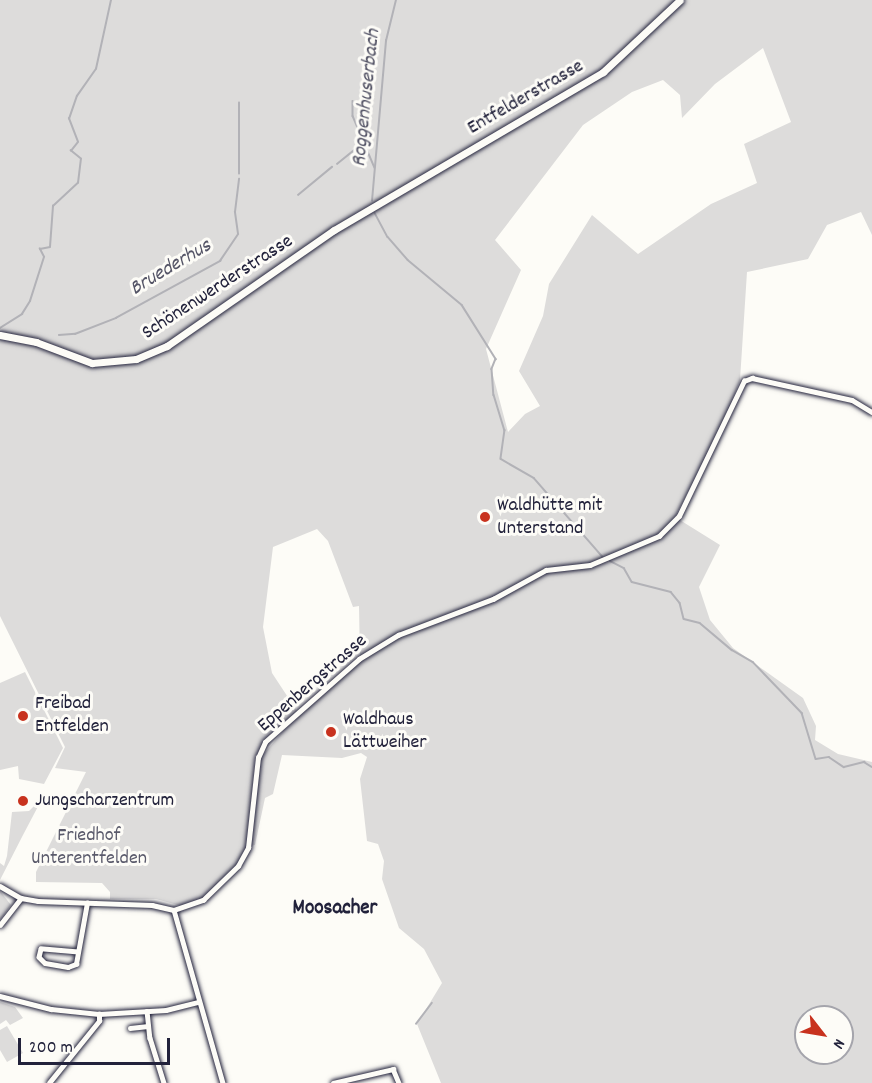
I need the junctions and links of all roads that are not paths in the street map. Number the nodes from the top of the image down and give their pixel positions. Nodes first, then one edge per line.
1 (680, 0) edge
2 (374, 205) joint
3 (0, 335) edge
4 (872, 412) edge
5 (0, 886) edge
6 (21, 898) junction
7 (87, 903) junction
8 (174, 910) junction
9 (0, 925) edge
10 (78, 952) junction
11 (0, 996) edge
12 (199, 1002) junction
13 (147, 1011) junction
14 (99, 1014) junction
15 (148, 1026) junction
16 (130, 1028) dead end
17 (49, 1083) edge
18 (164, 1083) edge
19 (223, 1083) edge
20 (333, 1083) edge
21 (399, 1083) edge

1 - 2 street, Entfelderstrasse
2 - 3 street, Schönenwerderstrasse
4 - 8 street, Eppenbergstrasse
5 - 6 street
6 - 7 street, Eppenbergstrasse
6 - 9 street
7 - 8 street, Eppenbergstrasse
7 - 10 street
8 - 12 street
10 - 10 street
11 - 14 street
12 - 13 street
12 - 19 street
13 - 14 street
13 - 15 street
14 - 17 street
15 - 16 street
15 - 18 street
20 - 21 street

